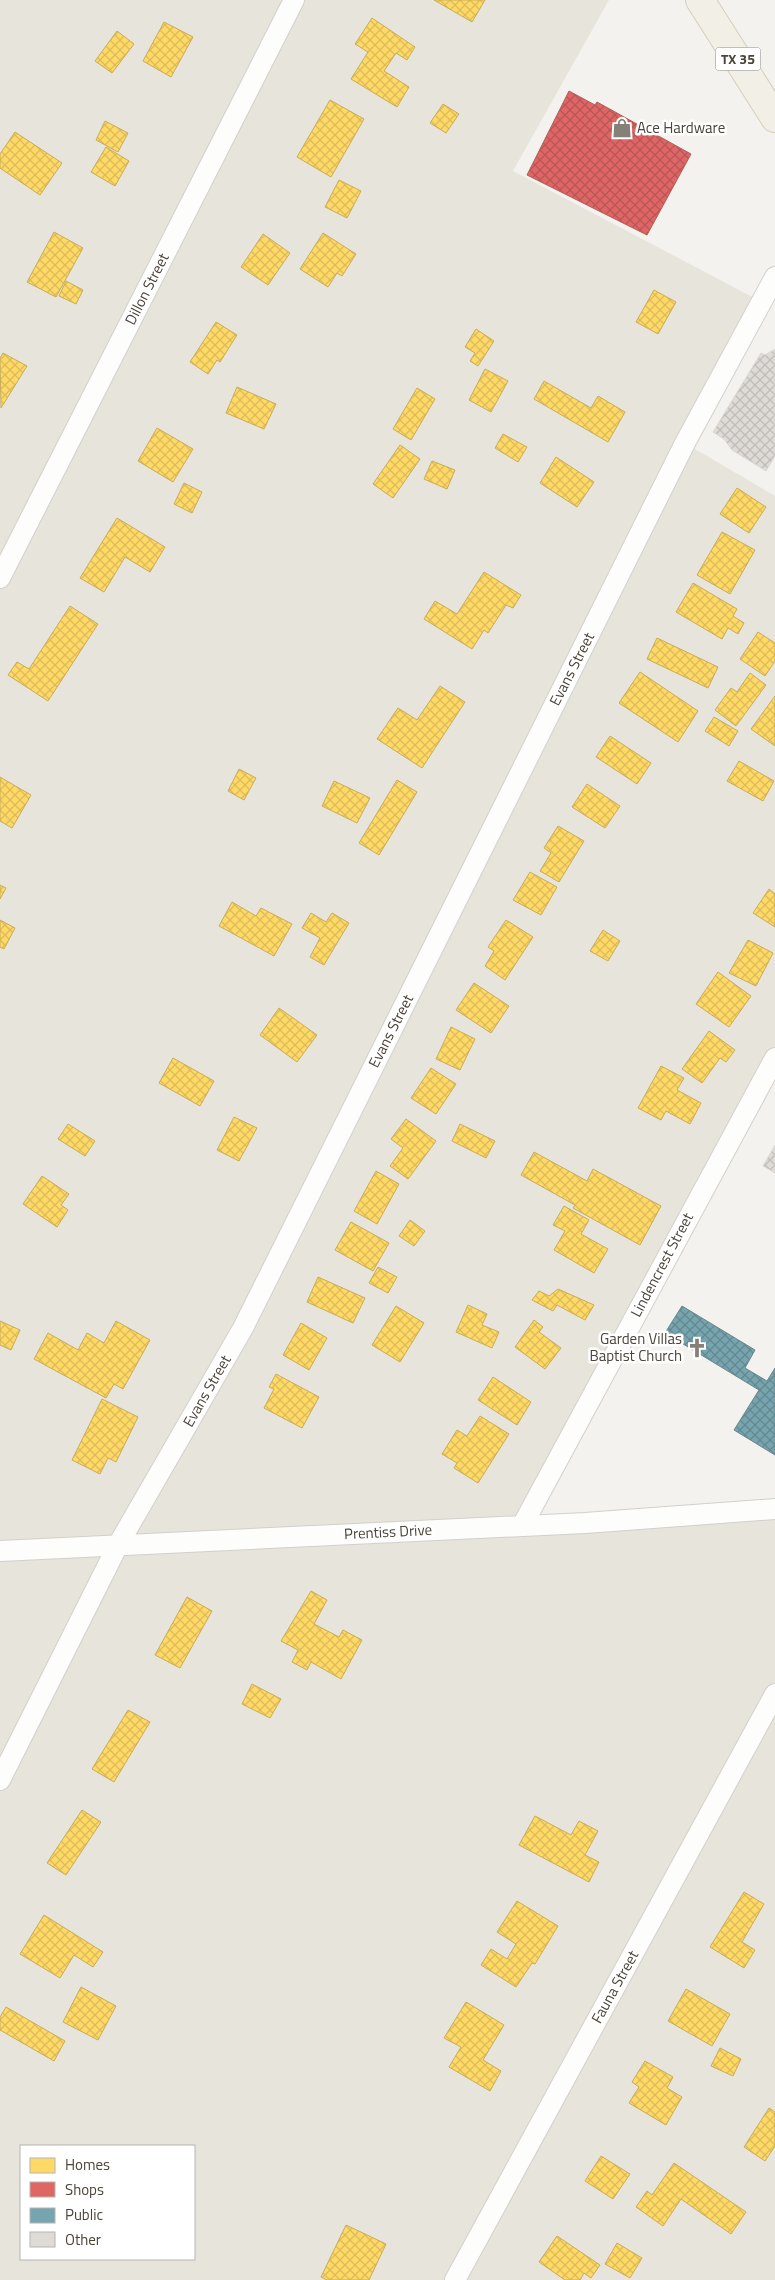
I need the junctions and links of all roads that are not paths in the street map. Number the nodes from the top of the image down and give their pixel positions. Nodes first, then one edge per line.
1 (294, 0) edge
2 (705, 7) edge
3 (775, 84) edge
4 (775, 118) edge
5 (775, 277) edge
6 (0, 578) edge
7 (775, 1058) edge
8 (775, 1509) edge
9 (522, 1526) junction
10 (118, 1545) junction
11 (0, 1551) edge
12 (775, 1694) edge
13 (0, 1780) edge
14 (456, 2280) edge

1 - 6 street, Dillon Street
2 - 3 main road
2 - 4 main road, TX 35
5 - 10 street, Evans Street
7 - 9 street, Lindencrest Street
8 - 9 street, Prentiss Drive
9 - 10 street, Prentiss Drive
10 - 11 street, Prentiss Drive
10 - 13 street, Evans Street
12 - 14 street, Fauna Street

